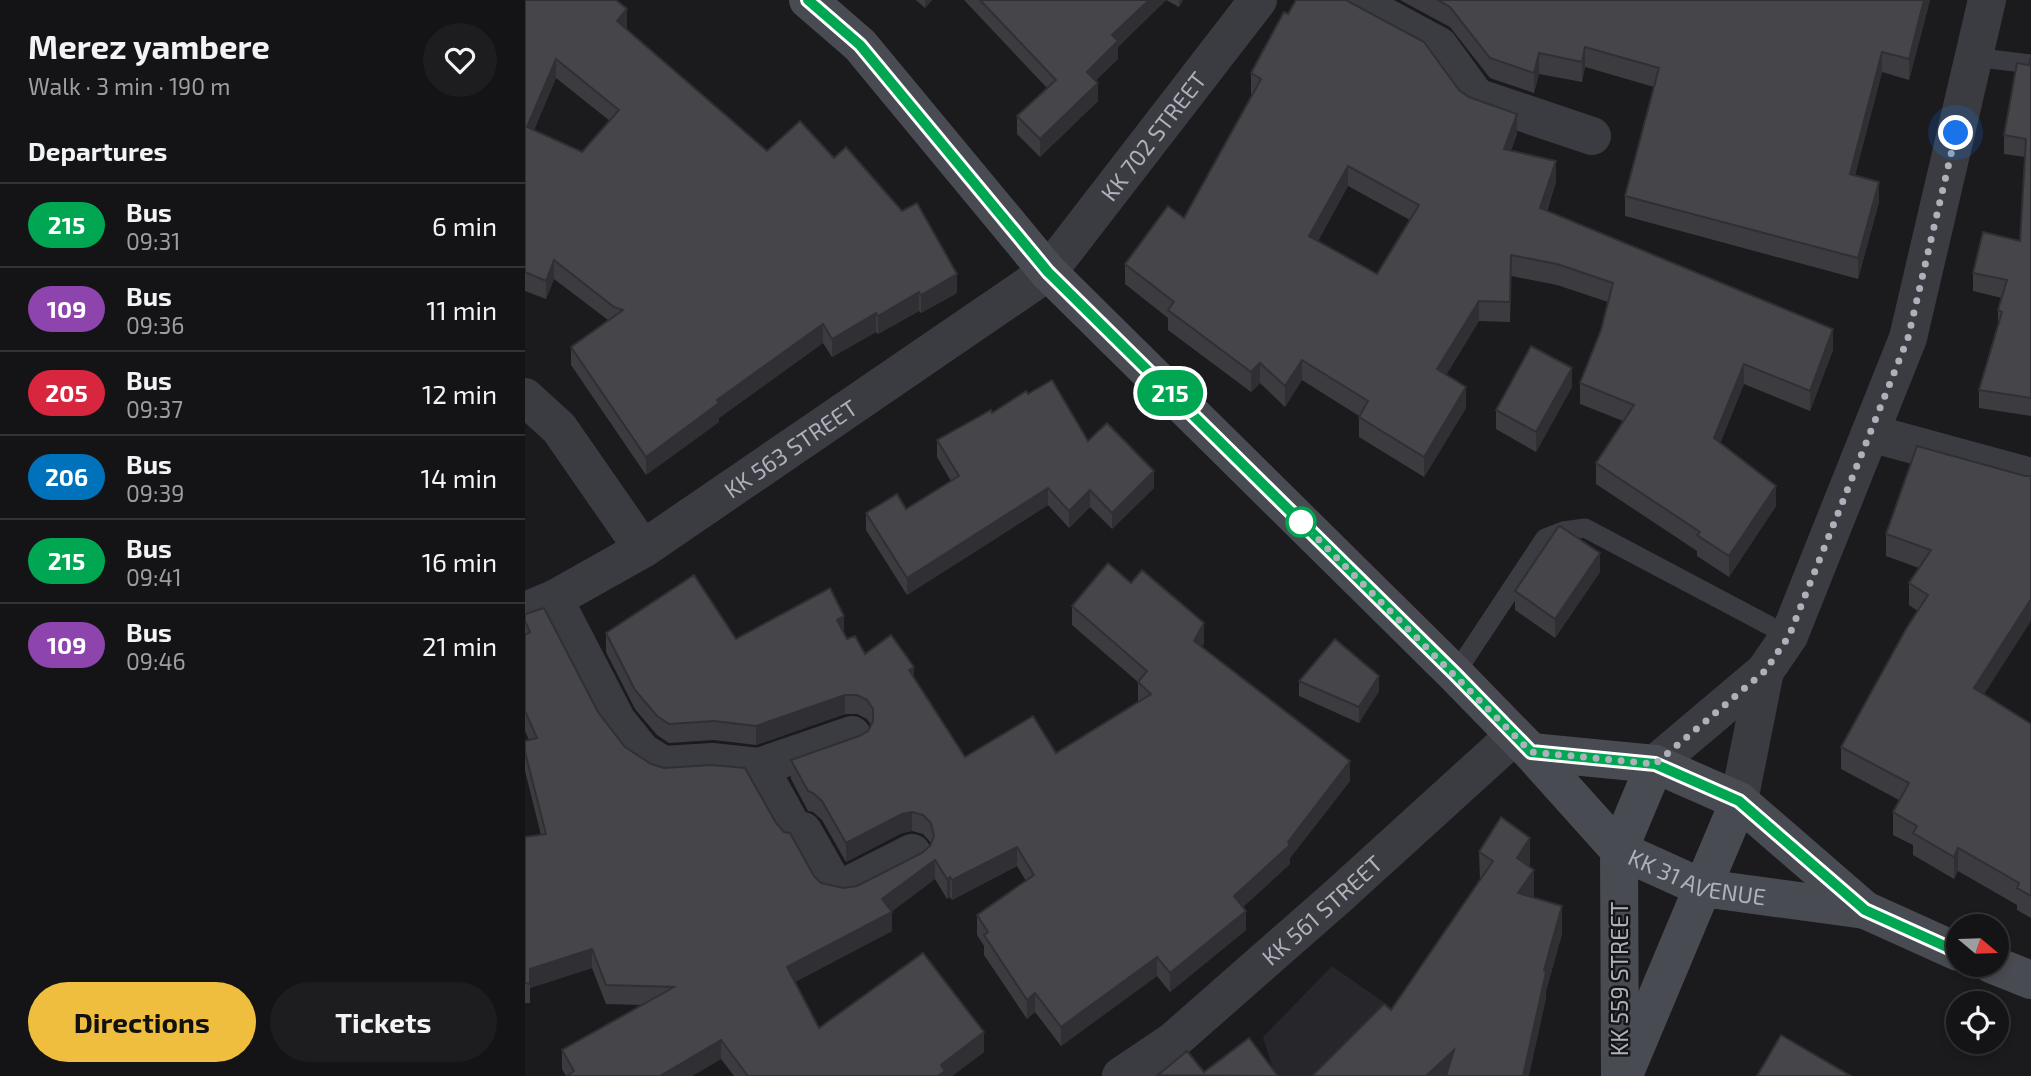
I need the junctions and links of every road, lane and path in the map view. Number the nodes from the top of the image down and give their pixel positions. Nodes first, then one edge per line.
1 (808, 0) edge
2 (1258, 0) edge
3 (1354, 0) edge
4 (1987, 0) edge
5 (1974, 57) junction
6 (2031, 64) edge
7 (1592, 136) dead end
8 (1048, 272) junction
9 (525, 397) edge
10 (1870, 433) junction
11 (2031, 477) edge
12 (643, 549) junction
13 (540, 605) edge
14 (1789, 636) junction
15 (1765, 671) junction
16 (1455, 674) junction
17 (852, 735) edge
18 (1523, 744) junction
19 (1655, 764) junction
20 (759, 767) junction
21 (1739, 801) junction
22 (1619, 850) junction
23 (912, 853) dead end
24 (1703, 888) junction
25 (1865, 910) junction
26 (1946, 947) edge
27 (2009, 971) edge
28 (2031, 980) edge
29 (1121, 1076) edge
30 (1622, 1076) edge

1 - 8 main road, KK 31 AVENUE
2 - 8 street, KK 702 STREET
3 - 7 street
4 - 5 street
5 - 6 lane
5 - 10 street
8 - 12 street, KK 563 STREET
8 - 16 main road, KK 31 AVENUE
9 - 12 street
10 - 11 street
10 - 14 street
12 - 13 street, KK 563 STREET
13 - 20 street
14 - 15 street
14 - 16 lane
15 - 19 street
15 - 21 street
16 - 18 main road, KK 31 AVENUE
17 - 20 street
18 - 19 main road, KK 31 AVENUE
18 - 22 main road, KK 31 AVENUE
18 - 29 street, KK 561 STREET
19 - 21 main road, KK 31 AVENUE
19 - 22 main road, KK 559 STREET
20 - 23 street
21 - 24 main road, KK 559 STREET
21 - 25 main road, KK 31 AVENUE
22 - 24 main road, KK 31 AVENUE
22 - 30 main road, KK 559 STREET
24 - 25 main road, KK 31 AVENUE
24 - 30 main road, KK 559 STREET
25 - 26 main road, KK 31 AVENUE
27 - 28 main road

